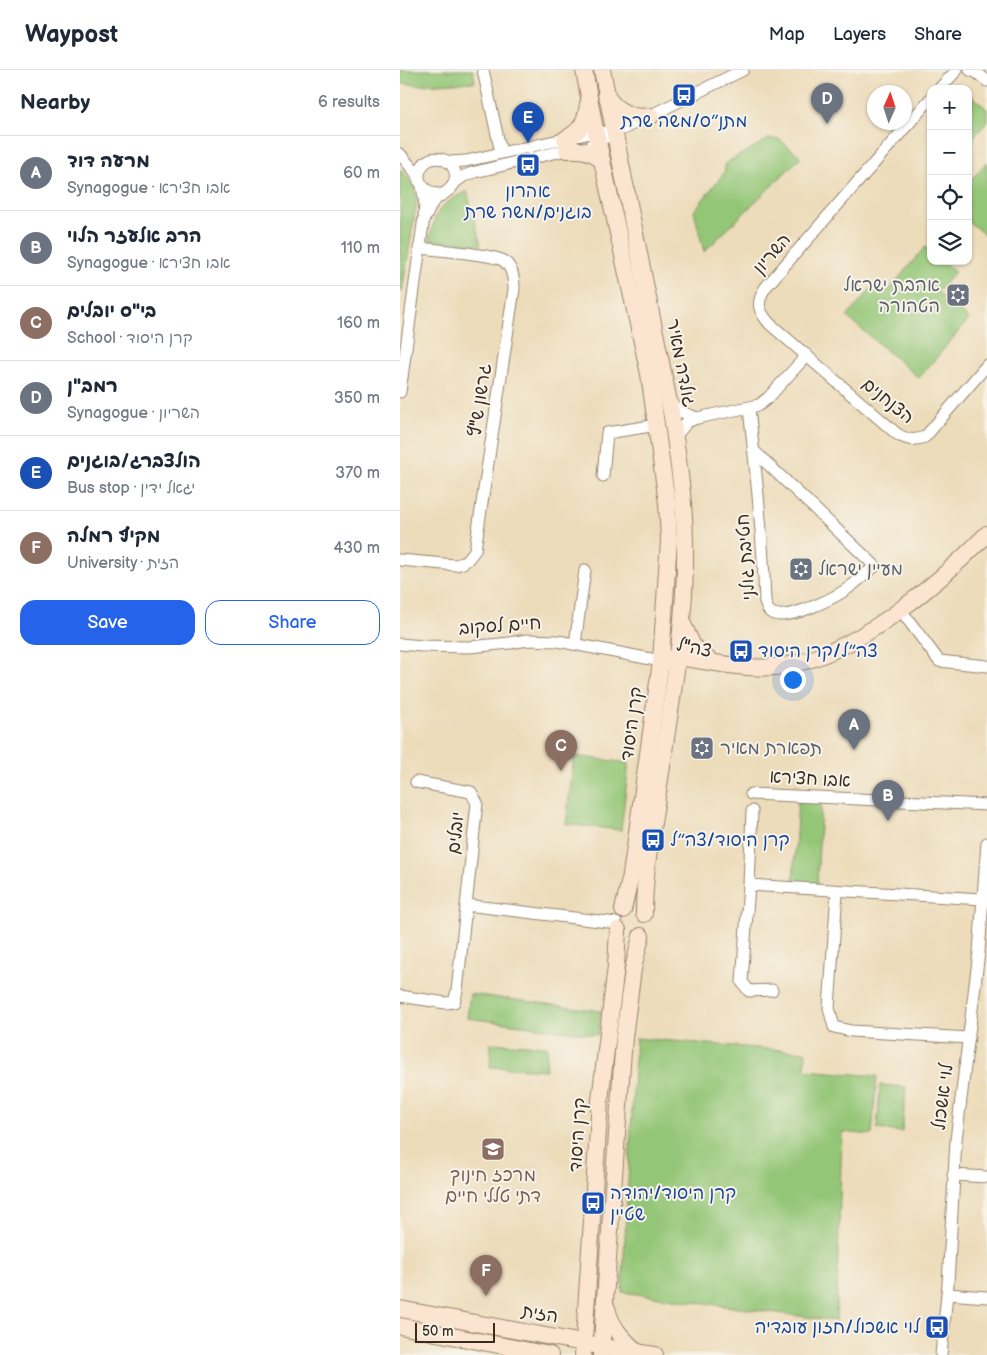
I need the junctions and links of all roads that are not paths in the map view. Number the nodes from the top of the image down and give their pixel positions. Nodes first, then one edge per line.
1 (483, 70) edge
2 (584, 70) edge
3 (602, 70) edge
4 (743, 70) edge
5 (957, 70) edge
6 (970, 70) edge
7 (987, 82) edge
8 (943, 85) edge
9 (588, 95) junction
10 (606, 95) junction
11 (927, 103) edge
12 (651, 116) junction
13 (615, 132) junction
14 (596, 137) junction
15 (566, 145) junction
16 (500, 153) junction
17 (401, 155) edge
18 (433, 158) junction
19 (450, 162) junction
20 (602, 162) junction
21 (454, 183) junction
22 (421, 184) junction
23 (443, 194) junction
24 (423, 222) junction
25 (419, 248) junction
26 (807, 354) junction
27 (987, 365) edge
28 (400, 389) edge
29 (668, 402) junction
30 (749, 408) junction
31 (698, 418) junction
32 (657, 424) junction
33 (675, 437) junction
34 (753, 450) junction
35 (603, 476) dead end
36 (987, 534) edge
37 (987, 548) edge
38 (400, 560) edge
39 (585, 570) dead end
40 (903, 614) junction
41 (682, 622) junction
42 (400, 644) edge
43 (575, 644) junction
44 (672, 662) junction
45 (711, 662) junction
46 (987, 666) edge
47 (416, 782) dead end
48 (752, 794) dead end
49 (987, 805) edge
50 (752, 811) dead end
51 (987, 843) edge
52 (749, 885) junction
53 (837, 892) junction
54 (982, 899) junction
55 (466, 905) junction
56 (644, 914) junction
57 (619, 921) junction
58 (641, 936) junction
59 (772, 990) dead end
60 (400, 996) edge
61 (969, 1038) junction
62 (953, 1175) junction
63 (987, 1177) edge
64 (947, 1294) junction
65 (987, 1297) edge
66 (588, 1299) junction
67 (605, 1302) junction
68 (400, 1309) edge
69 (400, 1326) edge
70 (552, 1337) junction
71 (584, 1349) edge
72 (499, 1350) edge
73 (601, 1351) edge
74 (637, 1352) junction
75 (550, 1355) edge
76 (655, 1355) edge
77 (941, 1355) edge

1 - 16 street
2 - 9 main road, גולדה מאיר
3 - 10 main road, גולדה מאיר
4 - 12 street
5 - 8 street
6 - 7 street
9 - 14 main road, גולדה מאיר
9 - 15 main road
10 - 12 main road
10 - 13 main road, גולדה מאיר
11 - 26 street, השריון
12 - 13 street
13 - 14 street
13 - 29 main road, גולדה מאיר
14 - 15 street
14 - 20 main road, גולדה מאיר
15 - 16 street
15 - 20 main road
15 - 21 street
16 - 19 street
17 - 18 street
17 - 22 street
18 - 19 street
18 - 22 street
19 - 21 street
20 - 32 main road, גולדה מאיר
21 - 23 street
22 - 23 street
22 - 24 street
23 - 24 street
24 - 25 street
25 - 28 street
25 - 38 street, גרשון ש"ץ
26 - 27 street, הצנחנים
26 - 30 street
29 - 31 street
29 - 33 main road, גולדה מאיר
30 - 31 street
30 - 34 street, חטיבת גולני
31 - 33 street
32 - 35 street
32 - 44 main road, גולדה מאיר
33 - 41 main road, גולדה מאיר
34 - 34 street, חטיבת גולני
36 - 40 main road, צה"ל
37 - 40 main road, צה"ל
39 - 43 street
40 - 44 main road, צה"ל
40 - 45 main road, צה"ל
40 - 46 street
41 - 44 main road, גולדה מאיר
41 - 45 main road
42 - 43 street, חיים לסקוב
43 - 44 street, חיים לסקוב
44 - 45 main road, צה"ל
44 - 56 main road, קרן היסוד
44 - 57 main road, קרן היסוד
47 - 55 street, יובלים
48 - 49 street, אבו חצירא
50 - 52 street
51 - 54 street, לוי אשכול
52 - 53 street
52 - 59 street
53 - 54 street
53 - 61 street
54 - 61 street, לוי אשכול
55 - 57 street
55 - 60 street, יובלים
56 - 57 main road
56 - 58 main road
57 - 58 main road
57 - 66 main road, קרן היסוד
58 - 67 main road
61 - 62 street, לוי אשכול
62 - 63 street
62 - 64 street, לוי אשכול
64 - 65 street
64 - 77 street, לוי אשכול
66 - 70 main road
66 - 71 main road, קרן היסוד
67 - 73 main road
67 - 74 main road
68 - 70 main road, הזית
69 - 72 main road
70 - 71 main road, הזית
71 - 73 main road, הזית
72 - 75 main road
73 - 74 main road, הזית
74 - 76 main road, הזית

